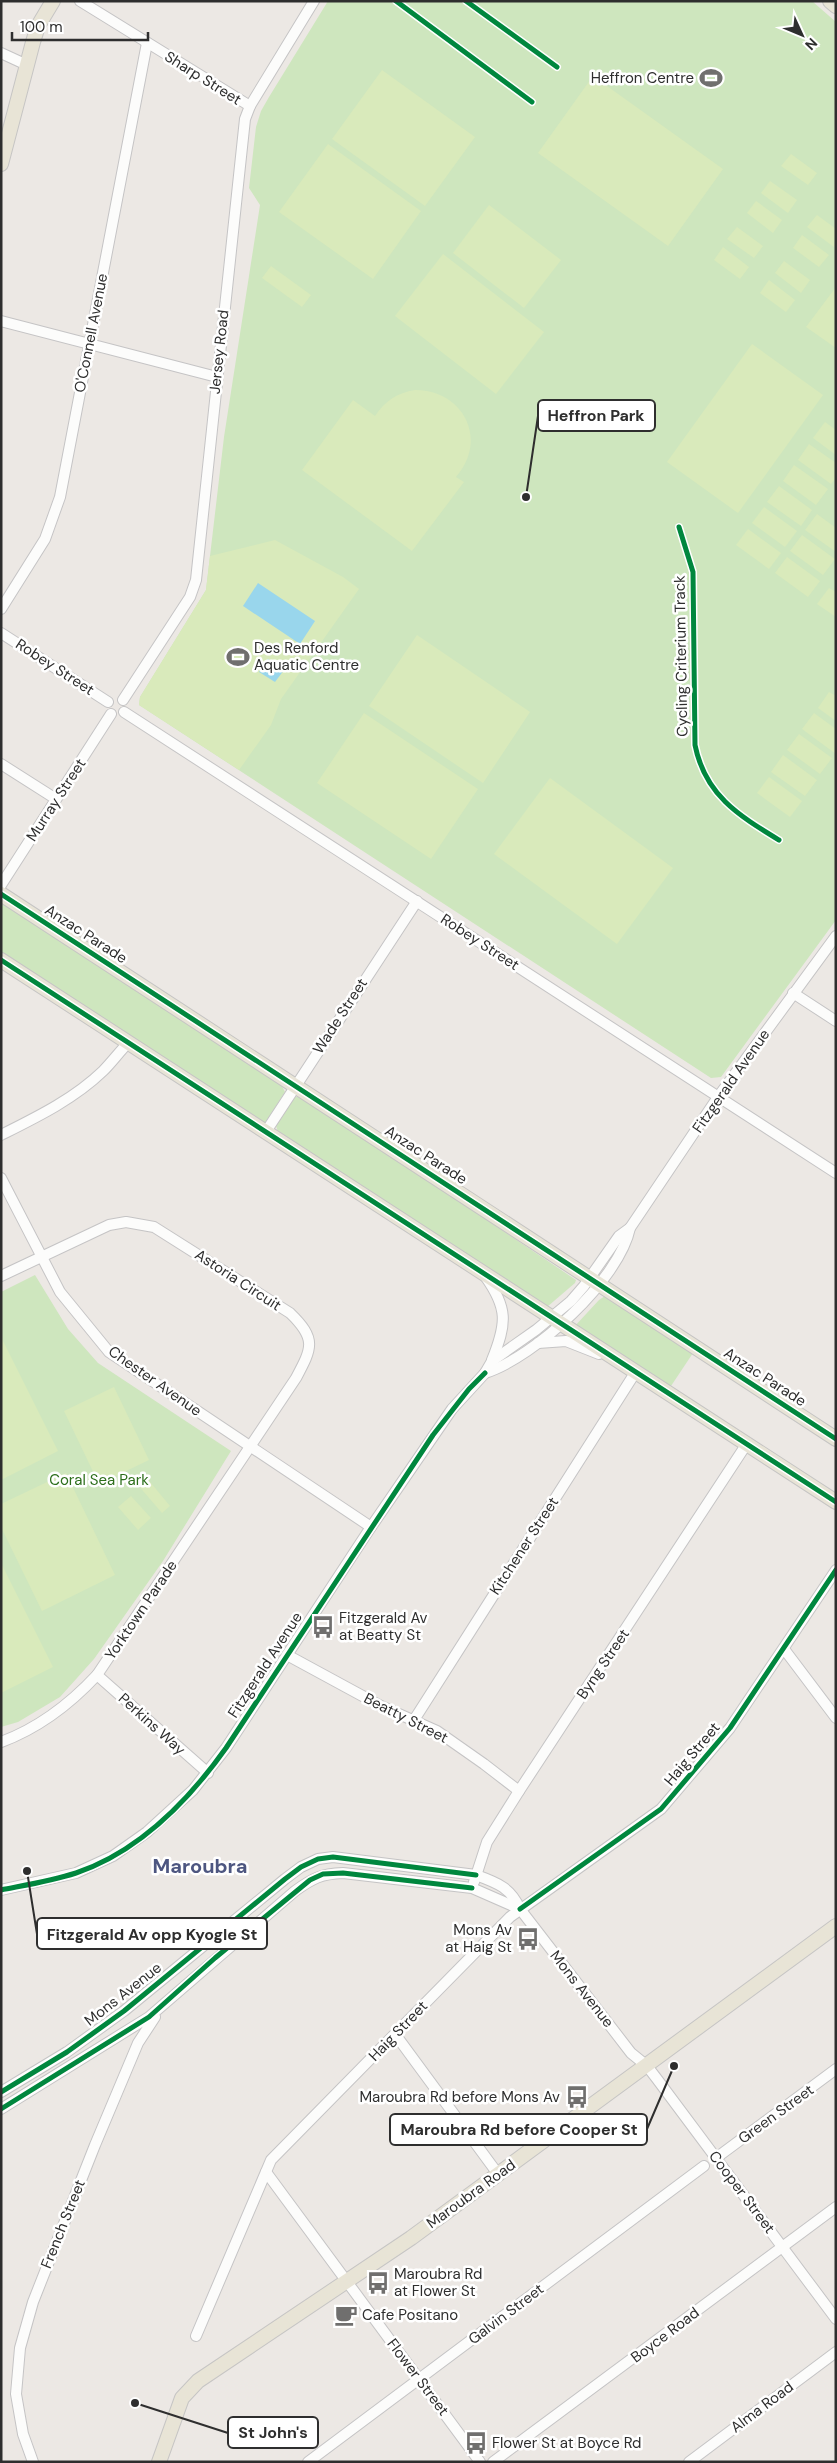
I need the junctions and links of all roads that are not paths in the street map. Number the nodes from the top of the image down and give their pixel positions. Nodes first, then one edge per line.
1 (53, 1) edge
2 (80, 1) edge
3 (830, 1) edge
4 (313, 2) edge
5 (836, 6) edge
6 (147, 43) junction
7 (1, 53) edge
8 (27, 66) junction
9 (250, 106) junction
10 (1, 164) edge
11 (1, 320) edge
12 (89, 343) junction
13 (217, 377) junction
14 (1, 609) edge
15 (1, 633) edge
16 (123, 700) junction
17 (108, 702) junction
18 (124, 712) junction
19 (111, 714) junction
20 (1, 764) edge
21 (56, 799) junction
22 (1, 885) edge
23 (1, 894) edge
24 (416, 901) junction
25 (836, 936) edge
26 (1, 960) edge
27 (794, 993) junction
28 (836, 1021) edge
29 (129, 1042) junction
30 (296, 1085) junction
31 (718, 1097) junction
32 (266, 1133) junction
33 (1, 1135) edge
34 (836, 1173) edge
35 (1, 1178) edge
36 (41, 1257) junction
37 (482, 1272) junction
38 (1, 1276) edge
39 (594, 1281) junction
40 (556, 1322) junction
41 (534, 1344) junction
42 (492, 1361) junction
43 (630, 1369) junction
44 (485, 1373) junction
45 (836, 1438) edge
46 (746, 1445) junction
47 (250, 1447) junction
48 (836, 1502) edge
49 (371, 1526) junction
50 (836, 1570) edge
51 (784, 1649) junction
52 (287, 1655) junction
53 (97, 1675) junction
54 (836, 1718) edge
55 (414, 1720) junction
56 (1, 1742) edge
57 (208, 1773) junction
58 (519, 1791) junction
59 (476, 1875) junction
60 (472, 1888) junction
61 (1, 1890) edge
62 (520, 1909) junction
63 (836, 1926) edge
64 (168, 2001) junction
65 (395, 2034) junction
66 (647, 2066) junction
67 (836, 2069) edge
68 (1, 2092) edge
69 (1, 2109) edge
70 (716, 2158) junction
71 (704, 2166) dead end
72 (266, 2172) junction
73 (498, 2174) junction
74 (836, 2207) edge
75 (783, 2247) junction
76 (346, 2281) junction
77 (836, 2319) edge
78 (196, 2336) dead end
79 (836, 2352) edge
80 (419, 2380) junction
81 (33, 2462) edge
82 (159, 2462) edge
83 (308, 2462) edge
84 (480, 2462) edge
85 (493, 2462) edge
86 (689, 2462) edge

1 - 8 main road
2 - 6 street, Sharp Street
3 - 5 main road
4 - 9 street, Jersey Road
6 - 9 street, Sharp Street
6 - 12 street, O'Connell Avenue
7 - 8 street
8 - 10 main road
9 - 13 street, Jersey Road
11 - 12 street
12 - 13 street
12 - 14 street, O'Connell Avenue
13 - 16 street, Jersey Road
15 - 17 street, Robey Street
16 - 17 street
16 - 18 street
17 - 19 street
18 - 19 street
18 - 24 street, Robey Street
19 - 21 street, Murray Street
20 - 21 street
21 - 22 street, Murray Street
23 - 30 main road, Anzac Parade
24 - 30 street, Wade Street
24 - 31 street, Robey Street
25 - 27 street, Fitzgerald Avenue
26 - 29 main road
27 - 28 street
27 - 31 street, Fitzgerald Avenue
29 - 32 main road
29 - 33 street
30 - 32 street, Wade Street
30 - 39 main road, Anzac Parade
31 - 34 street, Robey Street
31 - 39 street, Fitzgerald Avenue
32 - 37 main road
35 - 36 street, Chester Avenue
36 - 38 street, Astoria Circuit
36 - 47 street, Chester Avenue
36 - 47 street, Astoria Circuit
37 - 40 main road
37 - 42 street
39 - 40 street, Fitzgerald Avenue
39 - 45 main road, Anzac Parade
40 - 41 street, Fitzgerald Avenue
40 - 42 street, Fitzgerald Avenue
40 - 43 main road
41 - 43 street
41 - 44 street, Fitzgerald Avenue
42 - 44 street, Fitzgerald Avenue
43 - 46 main road
43 - 55 street, Kitchener Street
44 - 49 street, Fitzgerald Avenue
46 - 48 main road
46 - 58 street, Byng Street
47 - 49 street, Chester Avenue
47 - 53 street, Yorktown Parade
49 - 52 street, Fitzgerald Avenue
50 - 51 street, Haig Street
51 - 54 street
51 - 62 street, Haig Street
52 - 55 street, Beatty Street
52 - 57 street, Fitzgerald Avenue
53 - 56 street, Yorktown Parade
53 - 57 street, Perkins Way
55 - 58 street, Beatty Street
57 - 61 street, Fitzgerald Avenue
58 - 59 street, Byng Street
59 - 60 street, Byng Street
59 - 62 street, Mons Avenue
59 - 68 street, Mons Avenue
60 - 62 street, Mons Avenue
60 - 64 street, Mons Avenue
62 - 65 street, Haig Street
62 - 66 street, Mons Avenue
63 - 66 main road, Maroubra Road
64 - 69 street, Mons Avenue
64 - 81 street, French Street
65 - 72 street, Haig Street
65 - 73 street
66 - 70 street, Cooper Street
66 - 73 main road, Maroubra Road
67 - 70 street, Green Street
70 - 75 street, Cooper Street
71 - 80 street, Galvin Street
72 - 76 street, Flower Street
72 - 78 street, Haig Street
73 - 76 main road, Maroubra Road
74 - 75 street, Boyce Road
75 - 77 street, Cooper Street
75 - 85 street, Boyce Road
76 - 80 street, Flower Street
76 - 82 main road, Maroubra Road
79 - 86 street, Alma Road
80 - 83 street, Galvin Street
80 - 84 street, Flower Street

